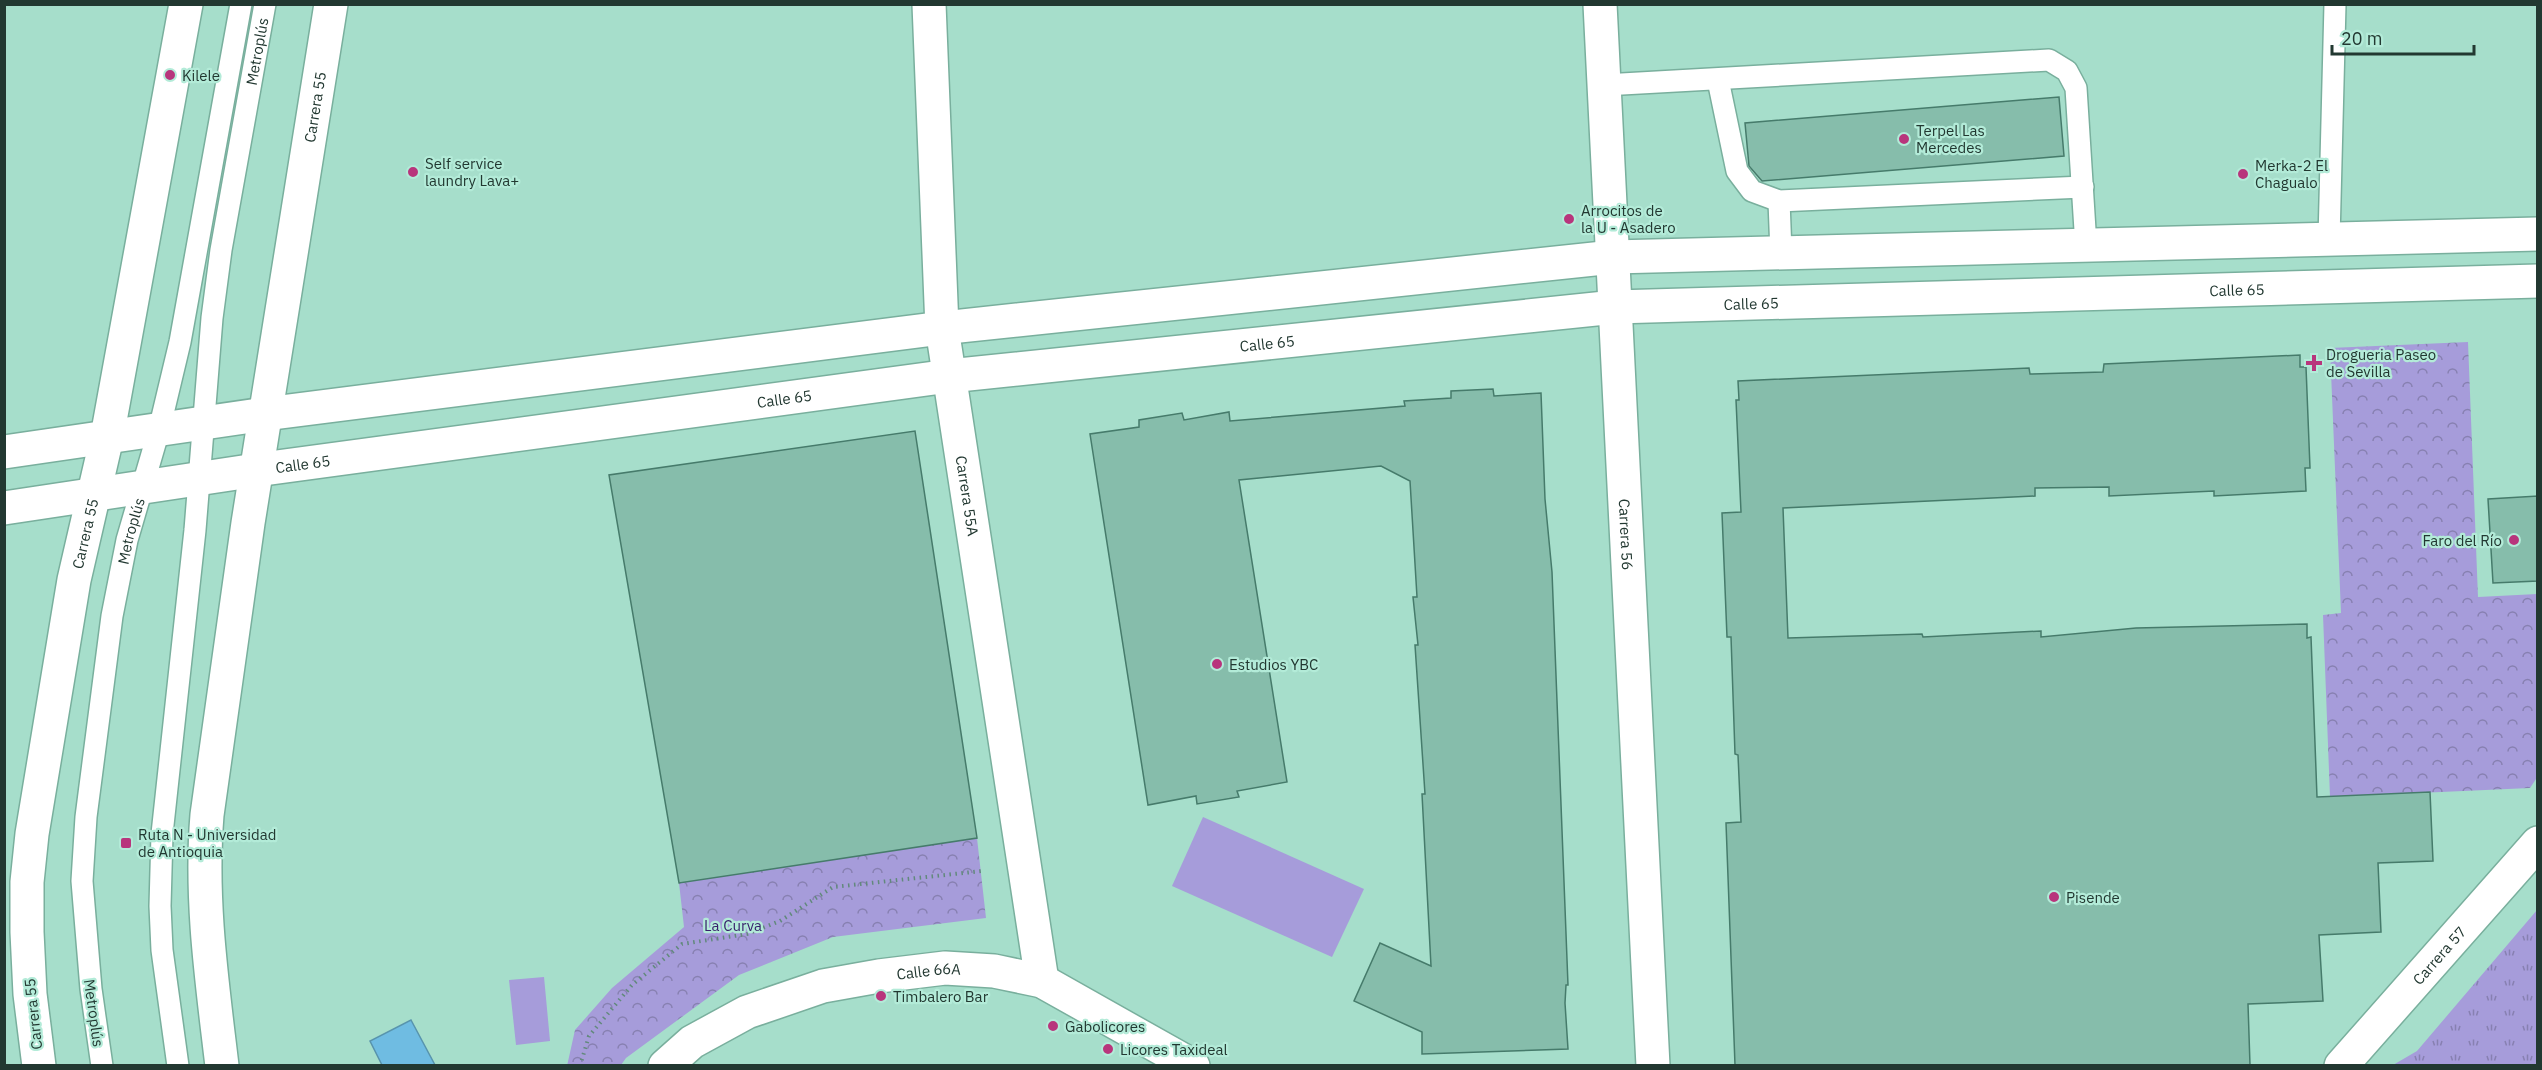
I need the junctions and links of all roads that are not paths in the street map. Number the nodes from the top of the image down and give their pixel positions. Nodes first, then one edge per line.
1 (186, 4) edge
2 (241, 4) edge
3 (265, 4) edge
4 (331, 4) edge
5 (929, 4) edge
6 (1600, 4) edge
7 (2335, 4) edge
8 (1718, 80) junction
9 (1604, 86) junction
10 (2083, 187) junction
11 (1779, 201) junction
12 (2538, 234) edge
13 (2329, 239) junction
14 (2086, 246) junction
15 (1781, 253) junction
16 (1613, 257) junction
17 (2538, 281) edge
18 (1615, 307) junction
19 (942, 328) junction
20 (949, 376) junction
21 (265, 414) junction
22 (204, 423) junction
23 (159, 430) junction
24 (106, 437) junction
25 (4, 452) edge
26 (256, 470) junction
27 (199, 478) junction
28 (142, 487) junction
29 (94, 495) junction
30 (4, 508) edge
31 (2538, 843) edge
32 (1042, 981) junction
33 (39, 1065) edge
34 (102, 1065) edge
35 (178, 1065) edge
36 (222, 1065) edge
37 (665, 1065) edge
38 (1192, 1065) edge
39 (1653, 1065) edge
40 (2342, 1065) edge

1 - 24 street, Carrera 55
2 - 23 lane, Metroplús
3 - 22 lane, Metroplús
4 - 21 street, Carrera 55
5 - 19 street, Carrera 55A
6 - 9 street, Carrera 56
7 - 13 lane
8 - 9 lane
8 - 10 lane
8 - 11 lane
9 - 16 street, Carrera 56
10 - 11 lane
10 - 14 lane
11 - 15 lane
12 - 13 street
13 - 14 street
14 - 15 street
15 - 16 street
16 - 18 street, Carrera 56
16 - 19 street
17 - 18 street, Calle 65
18 - 20 street, Calle 65
18 - 39 street, Carrera 56
19 - 20 street, Carrera 55A
19 - 21 street
20 - 26 street, Calle 65
20 - 32 street, Carrera 55A
21 - 22 street
21 - 26 street, Carrera 55
22 - 23 street
22 - 27 lane, Metroplús
23 - 24 street
23 - 28 lane, Metroplús
24 - 25 street
24 - 29 street, Carrera 55
26 - 27 street, Calle 65
26 - 36 street, Carrera 55
27 - 28 street, Calle 65
27 - 35 lane, Metroplús
28 - 29 street, Calle 65
28 - 34 lane, Metroplús
29 - 30 street, Calle 65
29 - 33 street, Carrera 55
31 - 40 street, Carrera 57
32 - 37 street, Calle 66A
32 - 38 street, Calle 66A

